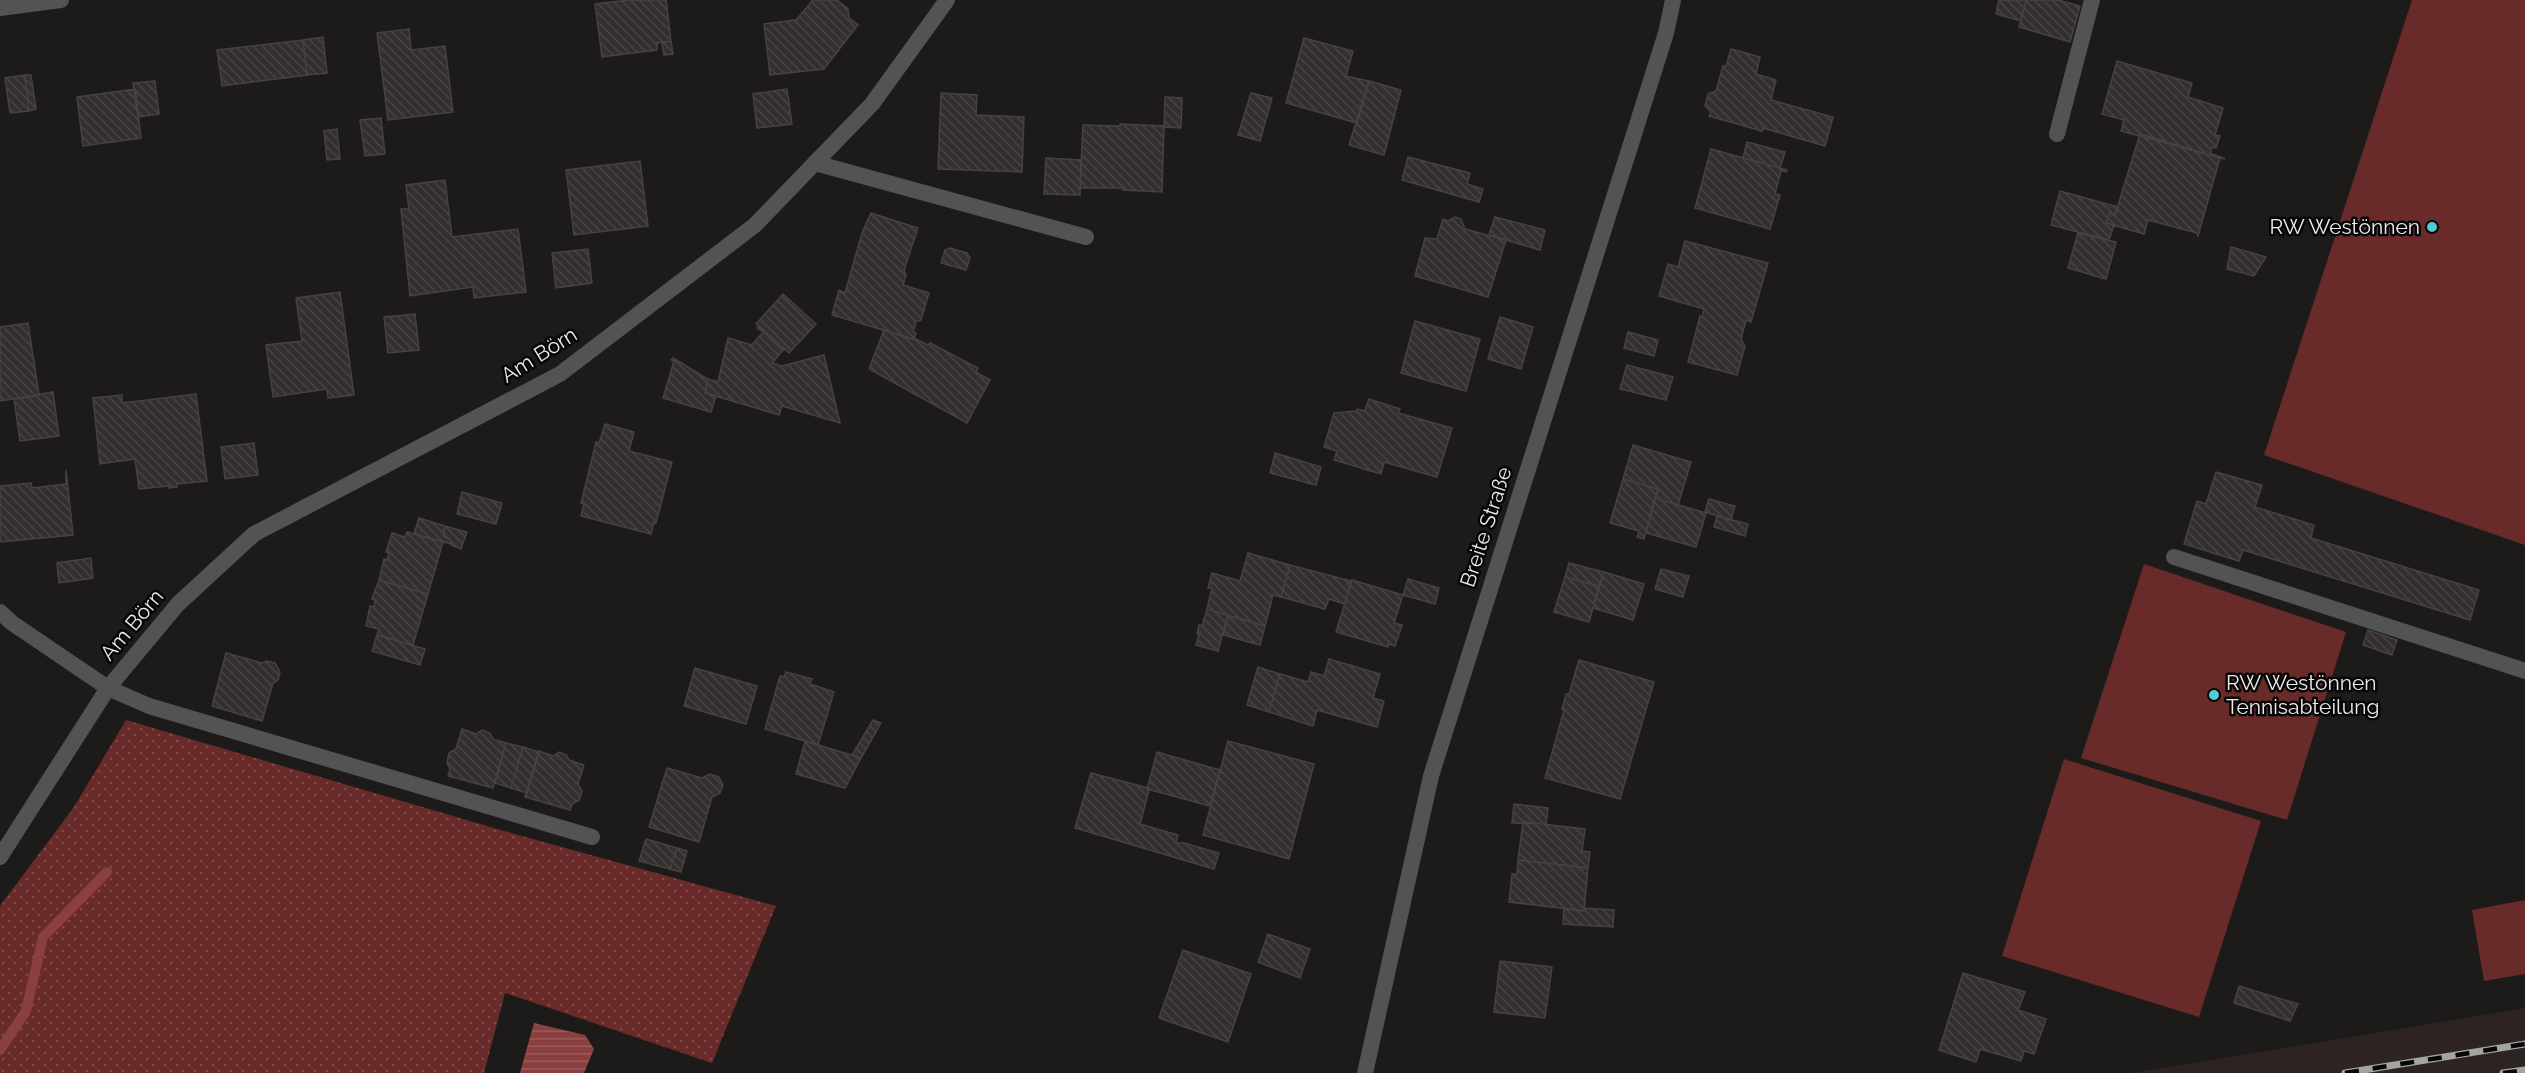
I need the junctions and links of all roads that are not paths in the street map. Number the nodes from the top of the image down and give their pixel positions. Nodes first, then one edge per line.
1 (61, 0) edge
2 (946, 0) edge
3 (1673, 0) edge
4 (2092, 0) edge
5 (0, 8) edge
6 (2057, 134) dead end
7 (815, 163) junction
8 (1086, 237) dead end
9 (2174, 557) dead end
10 (0, 612) edge
11 (2525, 671) edge
12 (108, 688) junction
13 (592, 837) dead end
14 (0, 856) edge
15 (1365, 1073) edge

1 - 5 street
2 - 7 street, Am Börn
3 - 15 street, Breite Straße
4 - 6 street
7 - 8 street
7 - 12 street, Am Börn
9 - 11 street
10 - 12 street, Am Börn
12 - 13 street, Am Börn
12 - 14 street, Am Börn

